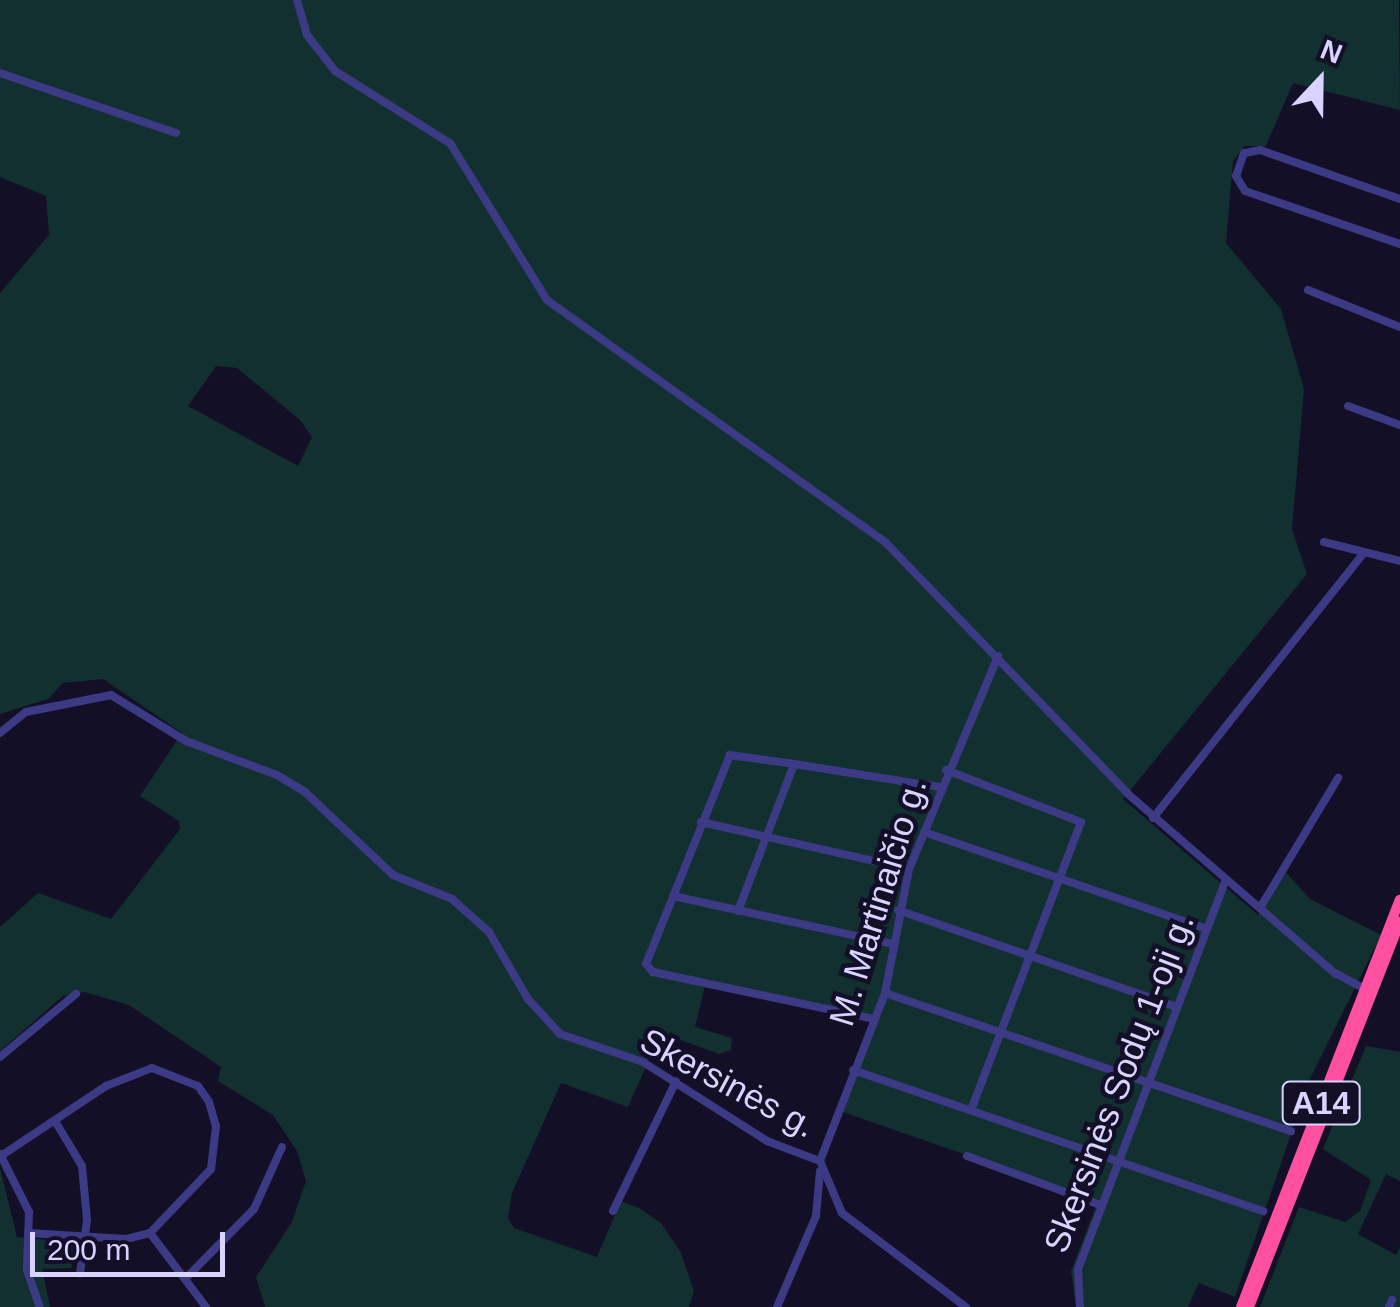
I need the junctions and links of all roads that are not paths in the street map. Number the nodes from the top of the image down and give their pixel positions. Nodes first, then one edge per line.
1 (297, 0) edge
2 (0, 73) edge
3 (176, 133) dead end
4 (1400, 198) edge
5 (1400, 244) edge
6 (1308, 290) dead end
7 (1400, 327) edge
8 (1348, 406) dead end
9 (1400, 425) edge
10 (1324, 542) dead end
11 (1362, 555) junction
12 (1400, 561) edge
13 (998, 656) junction
14 (0, 733) edge
15 (794, 764) junction
16 (946, 770) junction
17 (1338, 778) dead end
18 (940, 787) junction
19 (1154, 818) junction
20 (701, 822) junction
21 (924, 832) junction
22 (765, 836) junction
23 (909, 869) junction
24 (1057, 879) junction
25 (1226, 880) junction
26 (672, 896) junction
27 (1400, 900) edge
28 (1260, 908) junction
29 (898, 910) junction
30 (738, 911) junction
31 (1400, 922) edge
32 (1205, 928) junction
33 (894, 944) junction
34 (1030, 956) junction
35 (1364, 990) junction
36 (885, 993) junction
37 (76, 994) dead end
38 (1174, 1006) junction
39 (874, 1020) junction
40 (1000, 1034) junction
41 (0, 1057) edge
42 (853, 1070) junction
43 (676, 1081) junction
44 (1145, 1083) junction
45 (971, 1110) junction
46 (55, 1121) junction
47 (1290, 1132) dead end
48 (282, 1147) dead end
49 (0, 1155) edge
50 (966, 1156) dead end
51 (1116, 1160) junction
52 (820, 1166) junction
53 (1100, 1205) junction
54 (614, 1211) dead end
55 (1263, 1211) dead end
56 (28, 1233) junction
57 (150, 1233) junction
58 (85, 1238) junction
59 (80, 1274) dead end
60 (187, 1278) junction
61 (40, 1307) edge
62 (206, 1307) edge
63 (777, 1307) edge
64 (966, 1307) edge
65 (1080, 1307) edge
66 (1241, 1307) edge
67 (1250, 1307) edge

1 - 13 street
2 - 3 street
4 - 5 street
6 - 7 street
8 - 9 street
10 - 11 street
11 - 12 street
11 - 19 street
13 - 16 street, M. Martinaičio g.
13 - 19 street
14 - 43 street, Skersinės g.
15 - 18 street
15 - 20 street
15 - 22 street
16 - 18 street, M. Martinaičio g.
16 - 24 street
17 - 28 street
18 - 21 street, M. Martinaičio g.
19 - 25 street
20 - 22 street
20 - 26 street
21 - 23 street, M. Martinaičio g.
21 - 24 street
22 - 23 street
22 - 30 street
23 - 29 street, M. Martinaičio g.
24 - 32 street
24 - 34 street
25 - 28 street
25 - 32 street, Skersinės Sodų 1-oji g.
26 - 30 street
26 - 39 street
27 - 35 highway, A14
28 - 35 street
29 - 33 street, M. Martinaičio g.
29 - 34 street
30 - 33 street
31 - 67 highway, A14
32 - 38 street, Skersinės Sodų 1-oji g.
33 - 36 street, M. Martinaičio g.
34 - 38 street
34 - 40 street
35 - 66 highway, A14
36 - 39 street, M. Martinaičio g.
36 - 40 street
37 - 41 street
38 - 44 street, Skersinės Sodų 1-oji g.
39 - 42 street, M. Martinaičio g.
40 - 44 street
40 - 45 street
42 - 45 street
42 - 52 street, M. Martinaičio g.
43 - 52 street, Skersinės g.
43 - 54 street
44 - 47 street
44 - 51 street, Skersinės Sodų 1-oji g.
45 - 51 street
46 - 49 street
46 - 57 street
46 - 58 street
48 - 60 street
49 - 56 street
50 - 53 street
51 - 53 street, Skersinės Sodų 1-oji g.
51 - 55 street
52 - 63 street, M. Martinaičio g.
52 - 64 street, Skersinės g.
53 - 65 street, Skersinės Sodų 1-oji g.
56 - 58 street
56 - 61 street
57 - 58 street
57 - 60 street
58 - 59 street
60 - 62 street

